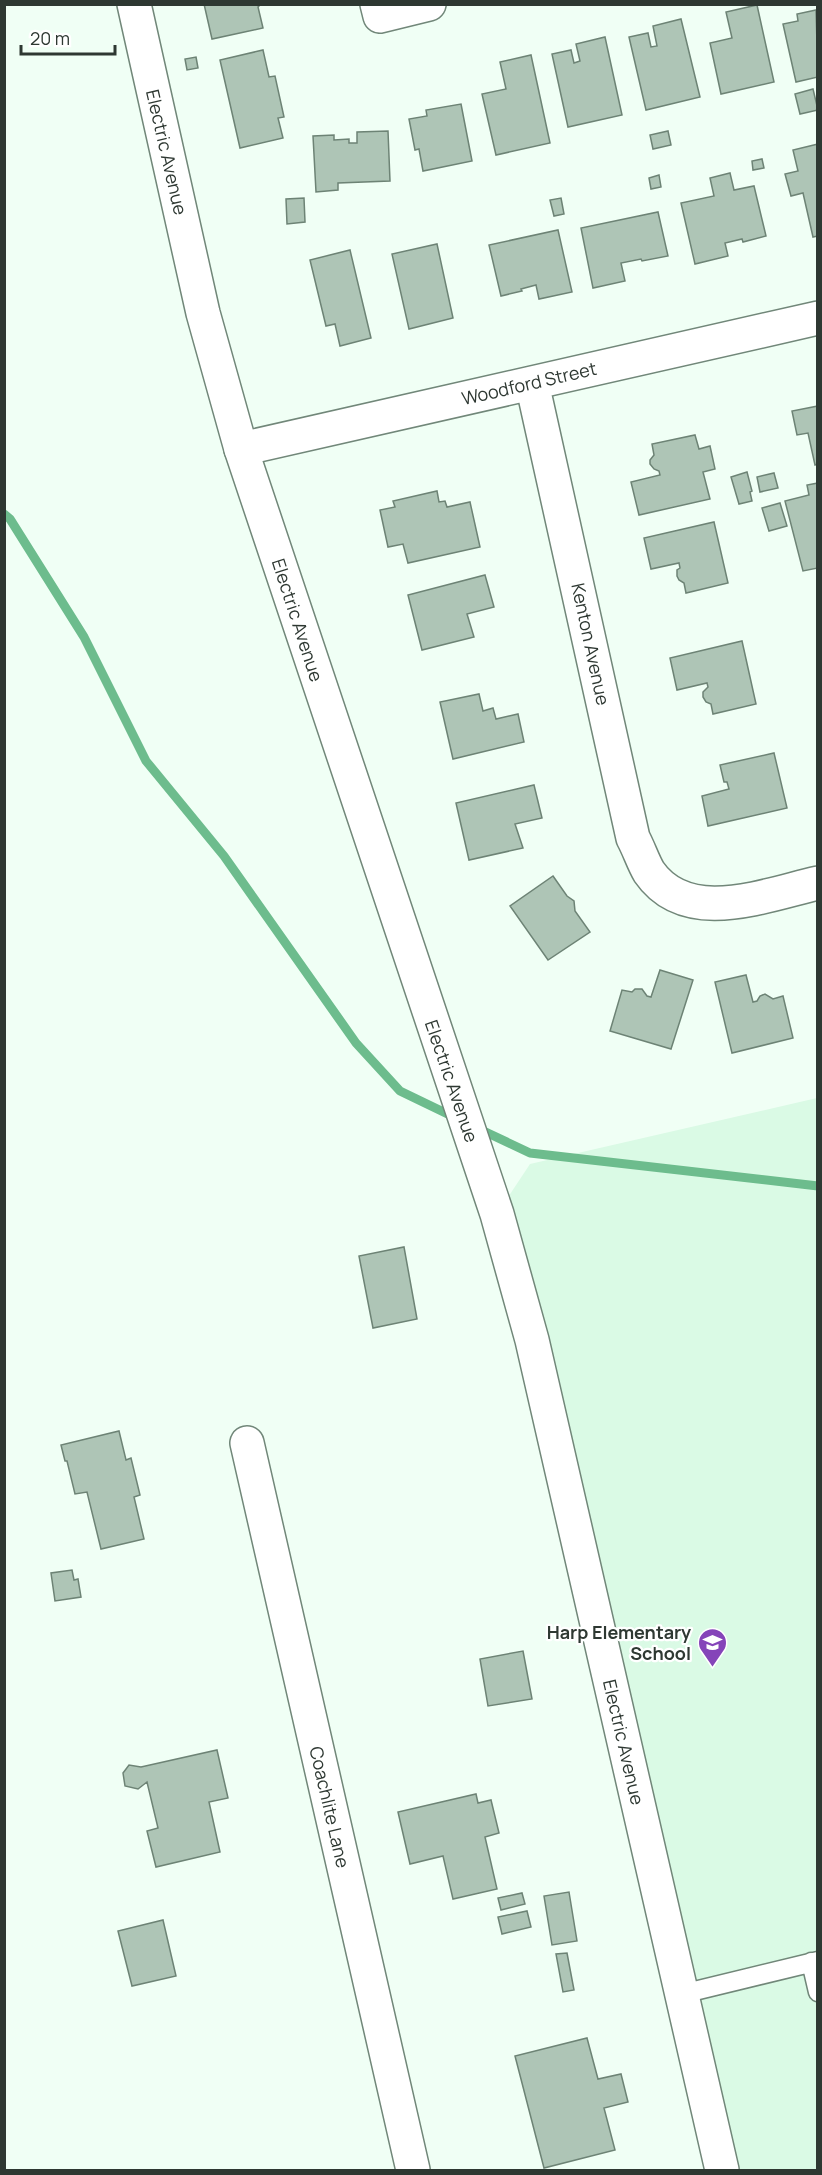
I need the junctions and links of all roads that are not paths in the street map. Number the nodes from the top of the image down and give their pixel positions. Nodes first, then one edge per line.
1 (134, 4) edge
2 (429, 4) edge
3 (378, 10) edge
4 (818, 318) edge
5 (532, 383) junction
6 (241, 449) junction
7 (818, 883) edge
8 (247, 1443) dead end
9 (814, 1961) edge
10 (818, 1992) edge
11 (682, 1994) junction
12 (413, 2170) edge
13 (722, 2170) edge

1 - 6 street, Electric Avenue
2 - 3 street
4 - 5 street, Woodford Street
5 - 6 street, Woodford Street
5 - 7 street, Kenton Avenue
6 - 11 street, Electric Avenue
8 - 12 street, Coachlite Lane
9 - 10 lane
9 - 11 lane
11 - 13 street, Electric Avenue

